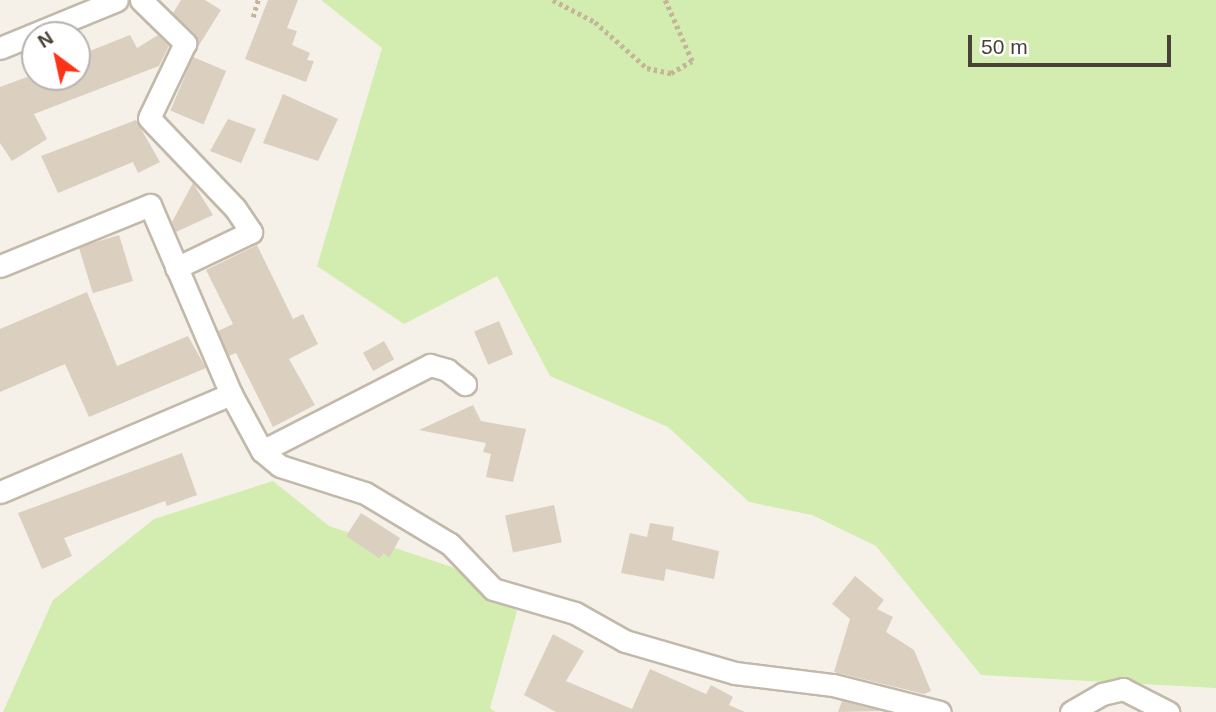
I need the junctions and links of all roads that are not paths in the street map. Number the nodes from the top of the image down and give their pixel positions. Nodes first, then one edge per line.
1 (117, 0) edge
2 (141, 0) edge
3 (0, 48) edge
4 (0, 266) edge
5 (176, 268) junction
6 (465, 384) dead end
7 (231, 394) junction
8 (262, 451) junction
9 (0, 492) edge
10 (940, 712) edge
11 (1071, 712) edge
12 (1168, 712) edge

1 - 3 street
2 - 5 street
4 - 5 street
5 - 7 street
6 - 8 street
7 - 8 street
7 - 9 street
8 - 10 street
11 - 12 street

